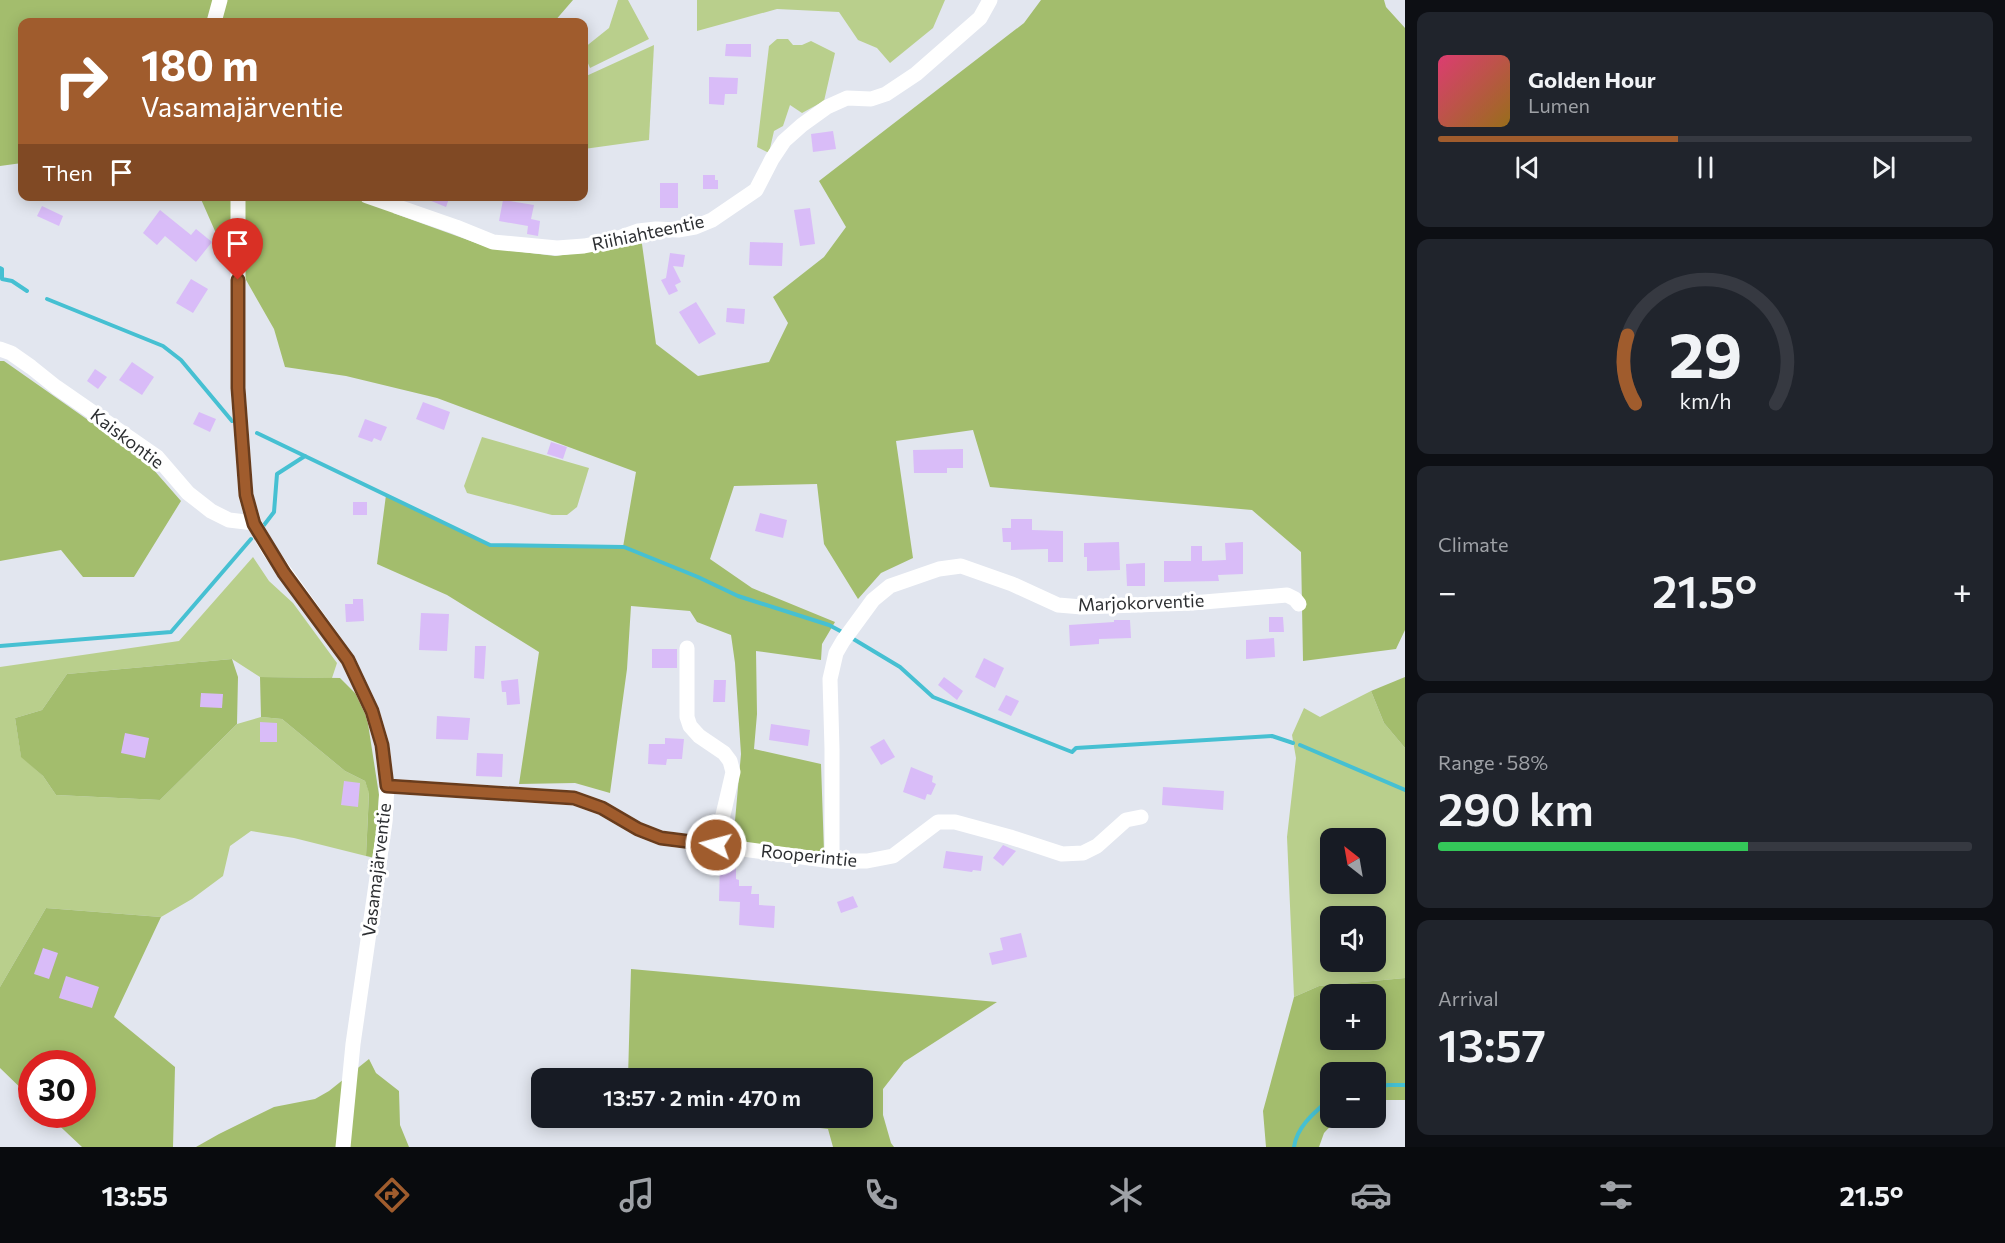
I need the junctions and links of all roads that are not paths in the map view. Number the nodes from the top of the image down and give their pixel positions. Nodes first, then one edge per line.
1 (220, 0) edge
2 (990, 0) edge
3 (215, 18) edge
4 (238, 201) edge
5 (381, 201) edge
6 (0, 349) edge
7 (254, 524) junction
8 (1299, 604) dead end
9 (687, 648) dead end
10 (387, 786) junction
11 (1141, 817) dead end
12 (716, 845) junction
13 (832, 861) junction
14 (343, 1147) edge

1 - 3 street
2 - 5 street, Riihiahteentie
4 - 7 street, Vasamajärventie
6 - 7 street, Kaiskontie
7 - 10 street, Vasamajärventie
8 - 13 street, Marjokorventie
9 - 12 street
10 - 12 street, Rooperintie
10 - 14 street, Vasamajärventie
11 - 13 street, Rooperintie
12 - 13 street, Rooperintie

